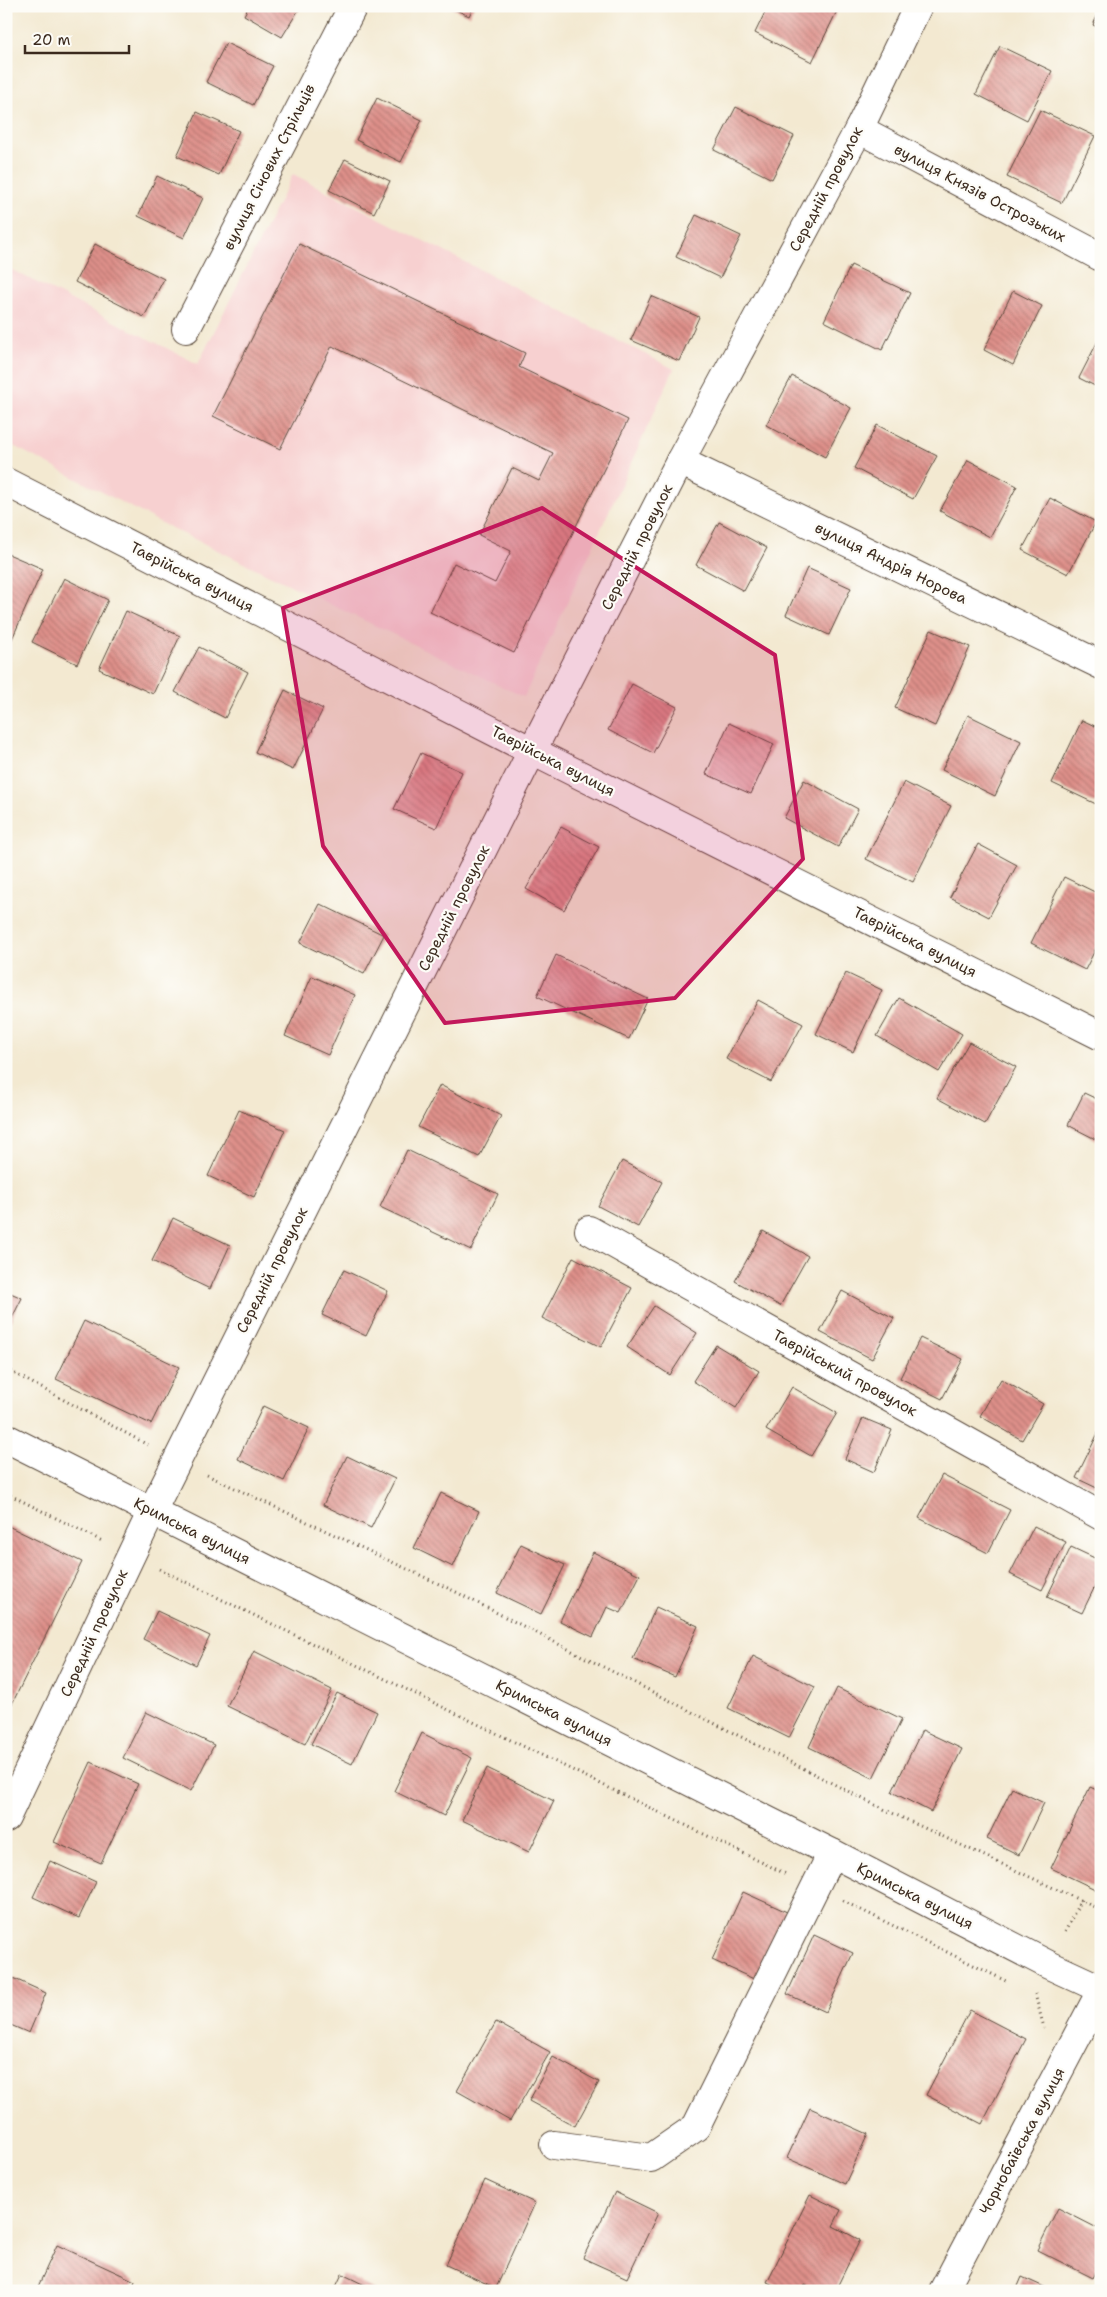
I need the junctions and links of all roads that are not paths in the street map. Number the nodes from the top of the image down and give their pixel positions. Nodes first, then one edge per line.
1 (353, 6) edge
2 (918, 6) edge
3 (859, 129) junction
4 (1101, 256) edge
5 (186, 329) dead end
6 (680, 461) junction
7 (6, 482) edge
8 (1101, 665) edge
9 (532, 751) junction
10 (1101, 1036) edge
11 (589, 1230) dead end
12 (6, 1438) edge
13 (152, 1511) junction
14 (1101, 1516) edge
15 (6, 1818) edge
16 (832, 1853) junction
17 (1101, 1990) edge
18 (554, 2145) dead end
19 (943, 2291) edge

1 - 5 street, вулиця Січових Стрільців
2 - 3 street, Середній провулок
3 - 4 street, вулиця Князів Острозьких
3 - 6 street, Середній провулок
6 - 8 street, вулиця Андрія Норова
6 - 9 street, Середній провулок
7 - 9 street, Таврійська вулиця
9 - 10 street, Таврійська вулиця
9 - 13 street, Середній провулок
11 - 14 street, Таврійський провулок
12 - 13 street, Кримська вулиця
13 - 15 street, Середній провулок
13 - 16 street, Кримська вулиця
16 - 17 street, Кримська вулиця
16 - 18 street
17 - 19 street, Чорнобаївська вулиця

